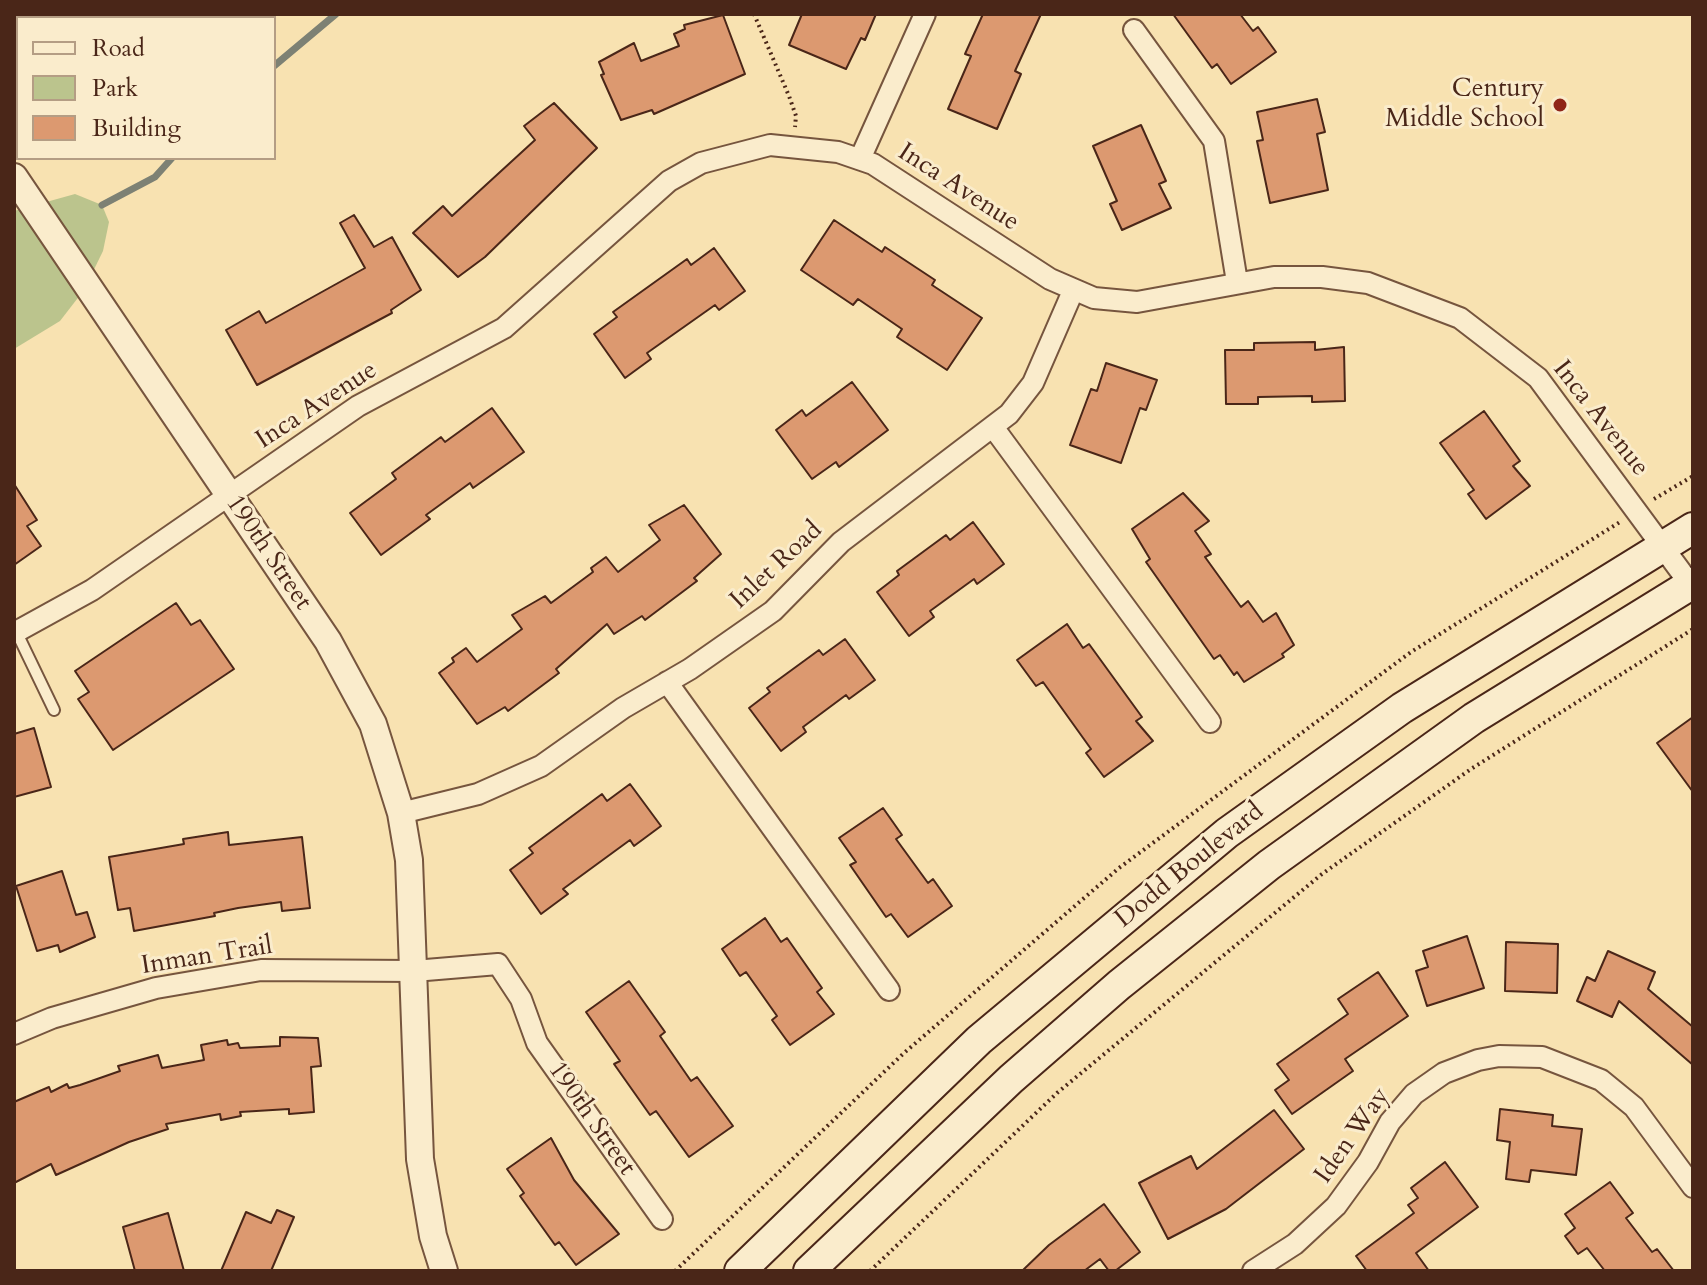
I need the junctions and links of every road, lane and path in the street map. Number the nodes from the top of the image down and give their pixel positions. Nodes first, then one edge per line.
1 (754, 14) edge
2 (925, 14) edge
3 (1134, 30) dead end
4 (794, 146) junction
5 (860, 159) junction
6 (14, 177) edge
7 (1237, 282) junction
8 (1073, 291) junction
9 (993, 427) junction
10 (229, 496) junction
11 (1693, 528) edge
12 (1663, 545) junction
13 (1692, 585) edge
14 (1693, 629) edge
15 (15, 632) edge
16 (667, 682) junction
17 (54, 710) dead end
18 (1210, 722) dead end
19 (401, 813) junction
20 (414, 971) junction
21 (889, 990) dead end
22 (14, 1034) edge
23 (1693, 1187) edge
24 (662, 1219) dead end
25 (444, 1271) edge
26 (740, 1271) edge
27 (809, 1271) edge
28 (870, 1271) edge
29 (1253, 1271) edge

1 - 4 path
2 - 5 street
3 - 7 street
4 - 5 street, Inca Avenue
4 - 10 street, Inca Avenue
5 - 8 street, Inca Avenue
6 - 10 street, 190th Street
7 - 8 street, Inca Avenue
7 - 12 street, Inca Avenue
8 - 9 street, Inlet Road
9 - 16 street, Inlet Road
9 - 18 street
10 - 15 street, Inca Avenue
10 - 19 street, 190th Street
11 - 12 main road, Dodd Boulevard
12 - 13 street, Inca Avenue
12 - 26 main road, Dodd Boulevard
13 - 27 main road, Dodd Boulevard
14 - 28 path
15 - 17 lane
16 - 19 street, Inlet Road
16 - 21 street
19 - 20 street, 190th Street
20 - 22 street, Inman Trail
20 - 24 street, 190th Street
20 - 25 street, 190th Street
23 - 29 street, Iden Way

